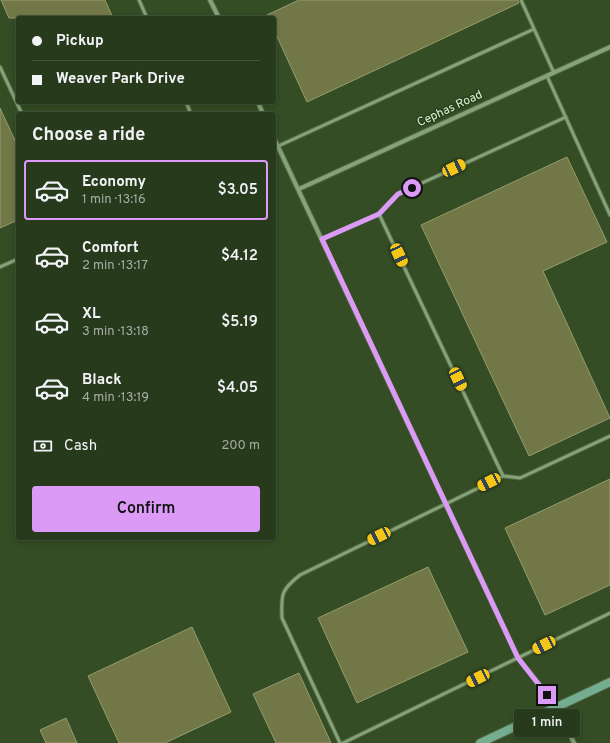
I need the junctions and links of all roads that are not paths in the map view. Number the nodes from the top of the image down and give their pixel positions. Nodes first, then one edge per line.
1 (139, 0) edge
2 (210, 0) edge
3 (521, 0) edge
4 (146, 16) edge
5 (218, 16) edge
6 (534, 29) junction
7 (610, 47) edge
8 (0, 67) edge
9 (554, 73) junction
10 (2, 75) edge
11 (547, 76) junction
12 (16, 102) edge
13 (566, 117) junction
14 (276, 147) edge
15 (299, 189) junction
16 (379, 214) junction
17 (610, 215) edge
18 (322, 239) junction
19 (16, 260) edge
20 (0, 267) edge
21 (610, 436) edge
22 (503, 476) junction
23 (446, 503) junction
24 (610, 613) edge
25 (518, 658) junction
26 (610, 682) edge
27 (557, 707) junction
28 (341, 743) edge
29 (480, 743) edge
30 (574, 743) edge

1 - 4 lane
2 - 5 street
3 - 6 lane
6 - 9 lane
6 - 14 lane
7 - 9 street, Cephas Road
8 - 10 lane
9 - 11 street, Cephas Road
10 - 12 lane
11 - 13 lane
11 - 15 street, Cephas Road
13 - 16 lane
13 - 17 lane
14 - 15 street
15 - 18 street
16 - 18 lane
16 - 22 lane
18 - 23 street
19 - 20 lane
21 - 22 lane
22 - 23 lane
23 - 25 street
23 - 28 lane
24 - 25 lane
25 - 27 street
25 - 28 lane
26 - 27 street
27 - 29 street
27 - 30 street

